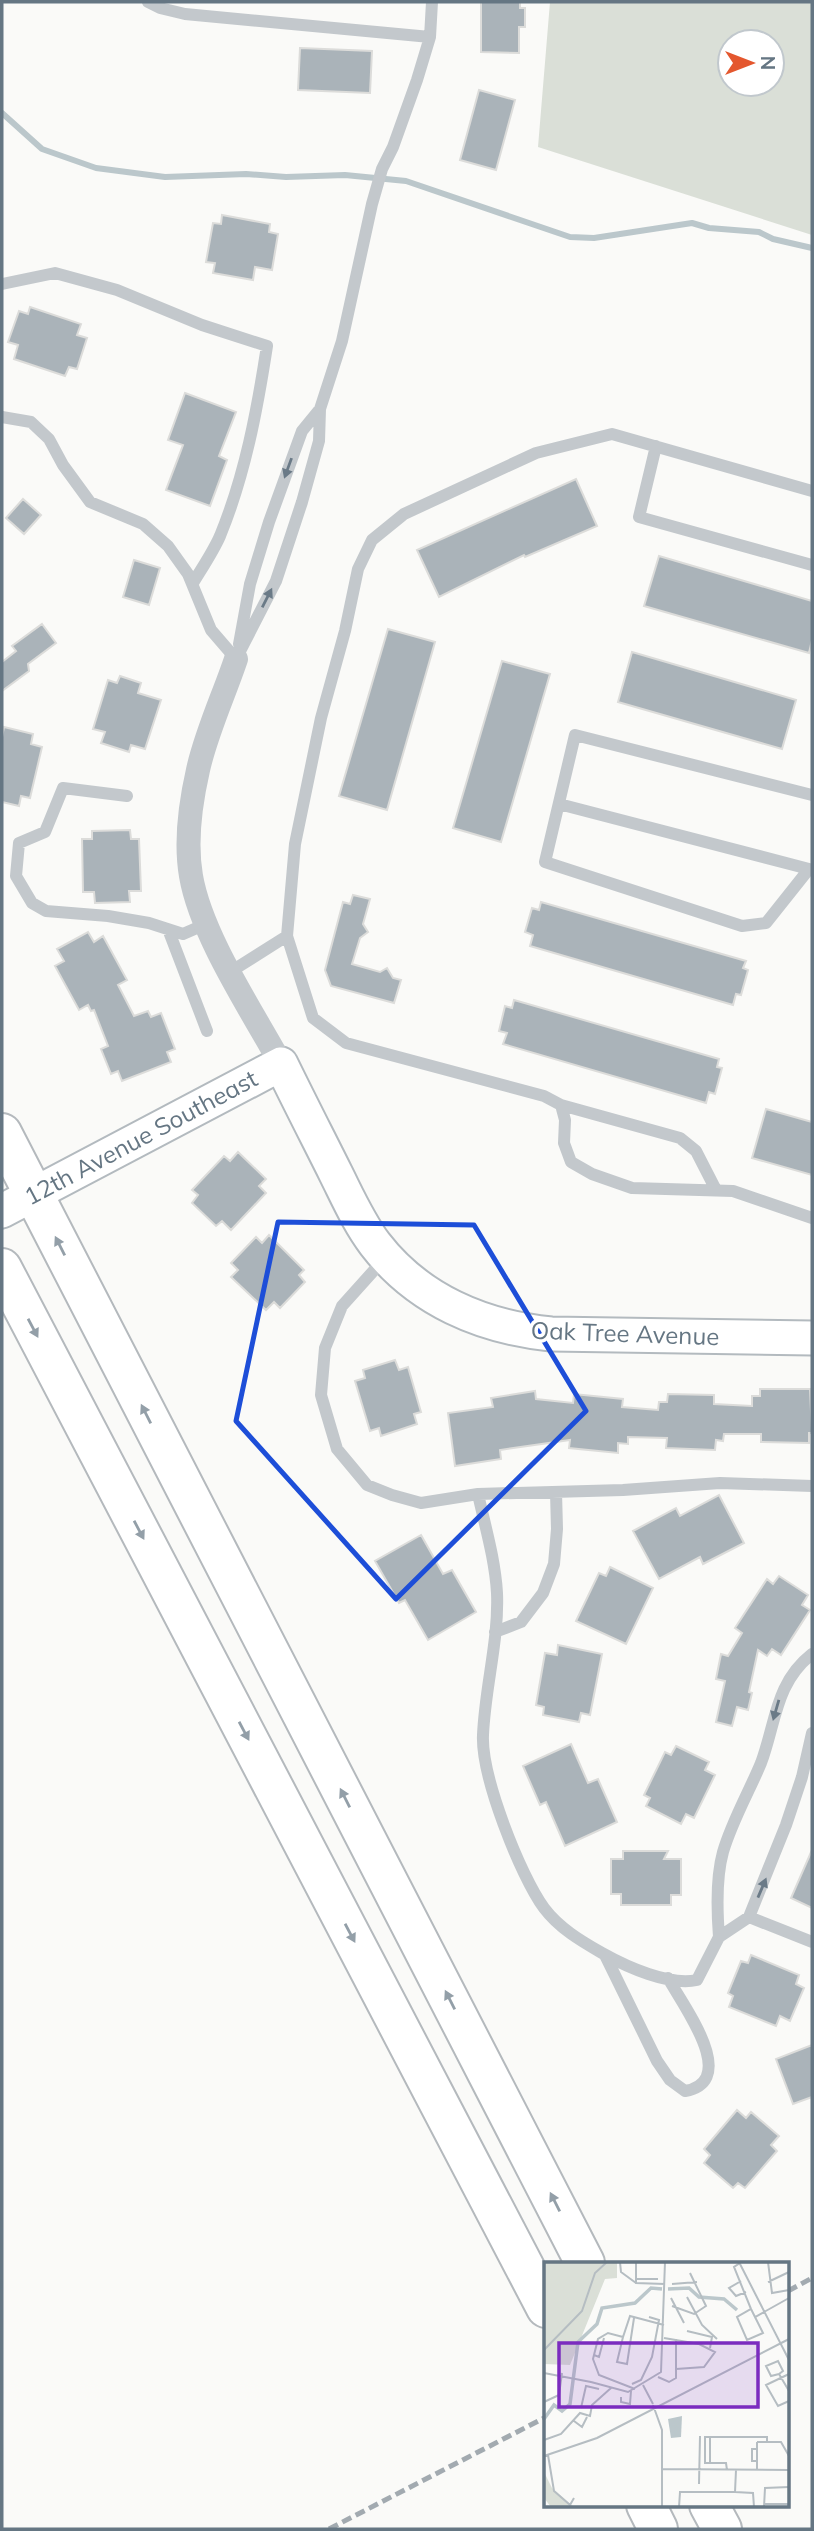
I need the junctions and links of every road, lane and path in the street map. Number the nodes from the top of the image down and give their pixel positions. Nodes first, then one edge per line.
1 (148, 2) edge
2 (432, 2) edge
3 (430, 37) junction
4 (2, 284) edge
5 (320, 409) junction
6 (2, 417) edge
7 (656, 446) junction
8 (812, 491) edge
9 (812, 565) edge
10 (193, 583) junction
11 (236, 659) junction
12 (812, 795) edge
13 (127, 796) dead end
14 (559, 804) junction
15 (811, 869) edge
16 (206, 924) junction
17 (168, 929) junction
18 (287, 936) junction
19 (230, 972) junction
20 (207, 1031) dead end
21 (281, 1064) junction
22 (561, 1105) junction
23 (2, 1133) edge
24 (716, 1190) junction
25 (18, 1203) edge
26 (812, 1218) edge
27 (387, 1256) junction
28 (2, 1268) edge
29 (812, 1338) edge
30 (812, 1486) edge
31 (556, 1492) junction
32 (478, 1494) junction
33 (495, 1632) junction
34 (812, 1654) edge
35 (812, 1733) edge
36 (749, 1917) junction
37 (719, 1937) junction
38 (812, 1942) edge
39 (605, 1955) junction
40 (668, 1978) junction
41 (584, 2262) edge
42 (544, 2304) edge
43 (646, 2506) edge
44 (710, 2506) edge
45 (658, 2529) edge
46 (722, 2529) edge

1 - 3 lane
2 - 3 lane
3 - 5 lane
4 - 10 lane
11 -> 5 lane
5 -> 11 lane
6 - 10 lane
7 - 8 lane
7 - 9 lane
7 - 18 lane
10 - 11 lane
11 - 16 street
12 - 14 lane
13 - 17 lane
14 - 15 lane
14 - 15 lane
16 - 17 lane
16 - 19 street
17 - 20 lane
18 - 19 lane
18 - 22 lane
19 - 21 street
21 - 25 street, 12th Avenue Southeast
21 - 27 street, Oak Tree Avenue
22 - 24 lane
22 - 24 lane
23 - 25 highway
24 - 26 lane
41 -> 25 highway
27 - 29 street, Oak Tree Avenue
27 - 32 lane
28 -> 42 highway
30 - 31 lane
31 - 32 lane
31 - 33 lane
32 - 33 lane
33 - 39 lane
34 -> 37 lane
36 -> 35 lane
36 - 37 lane
36 - 38 lane
37 - 40 lane
39 - 40 lane
39 - 40 lane
43 - 45 highway
44 - 46 highway

